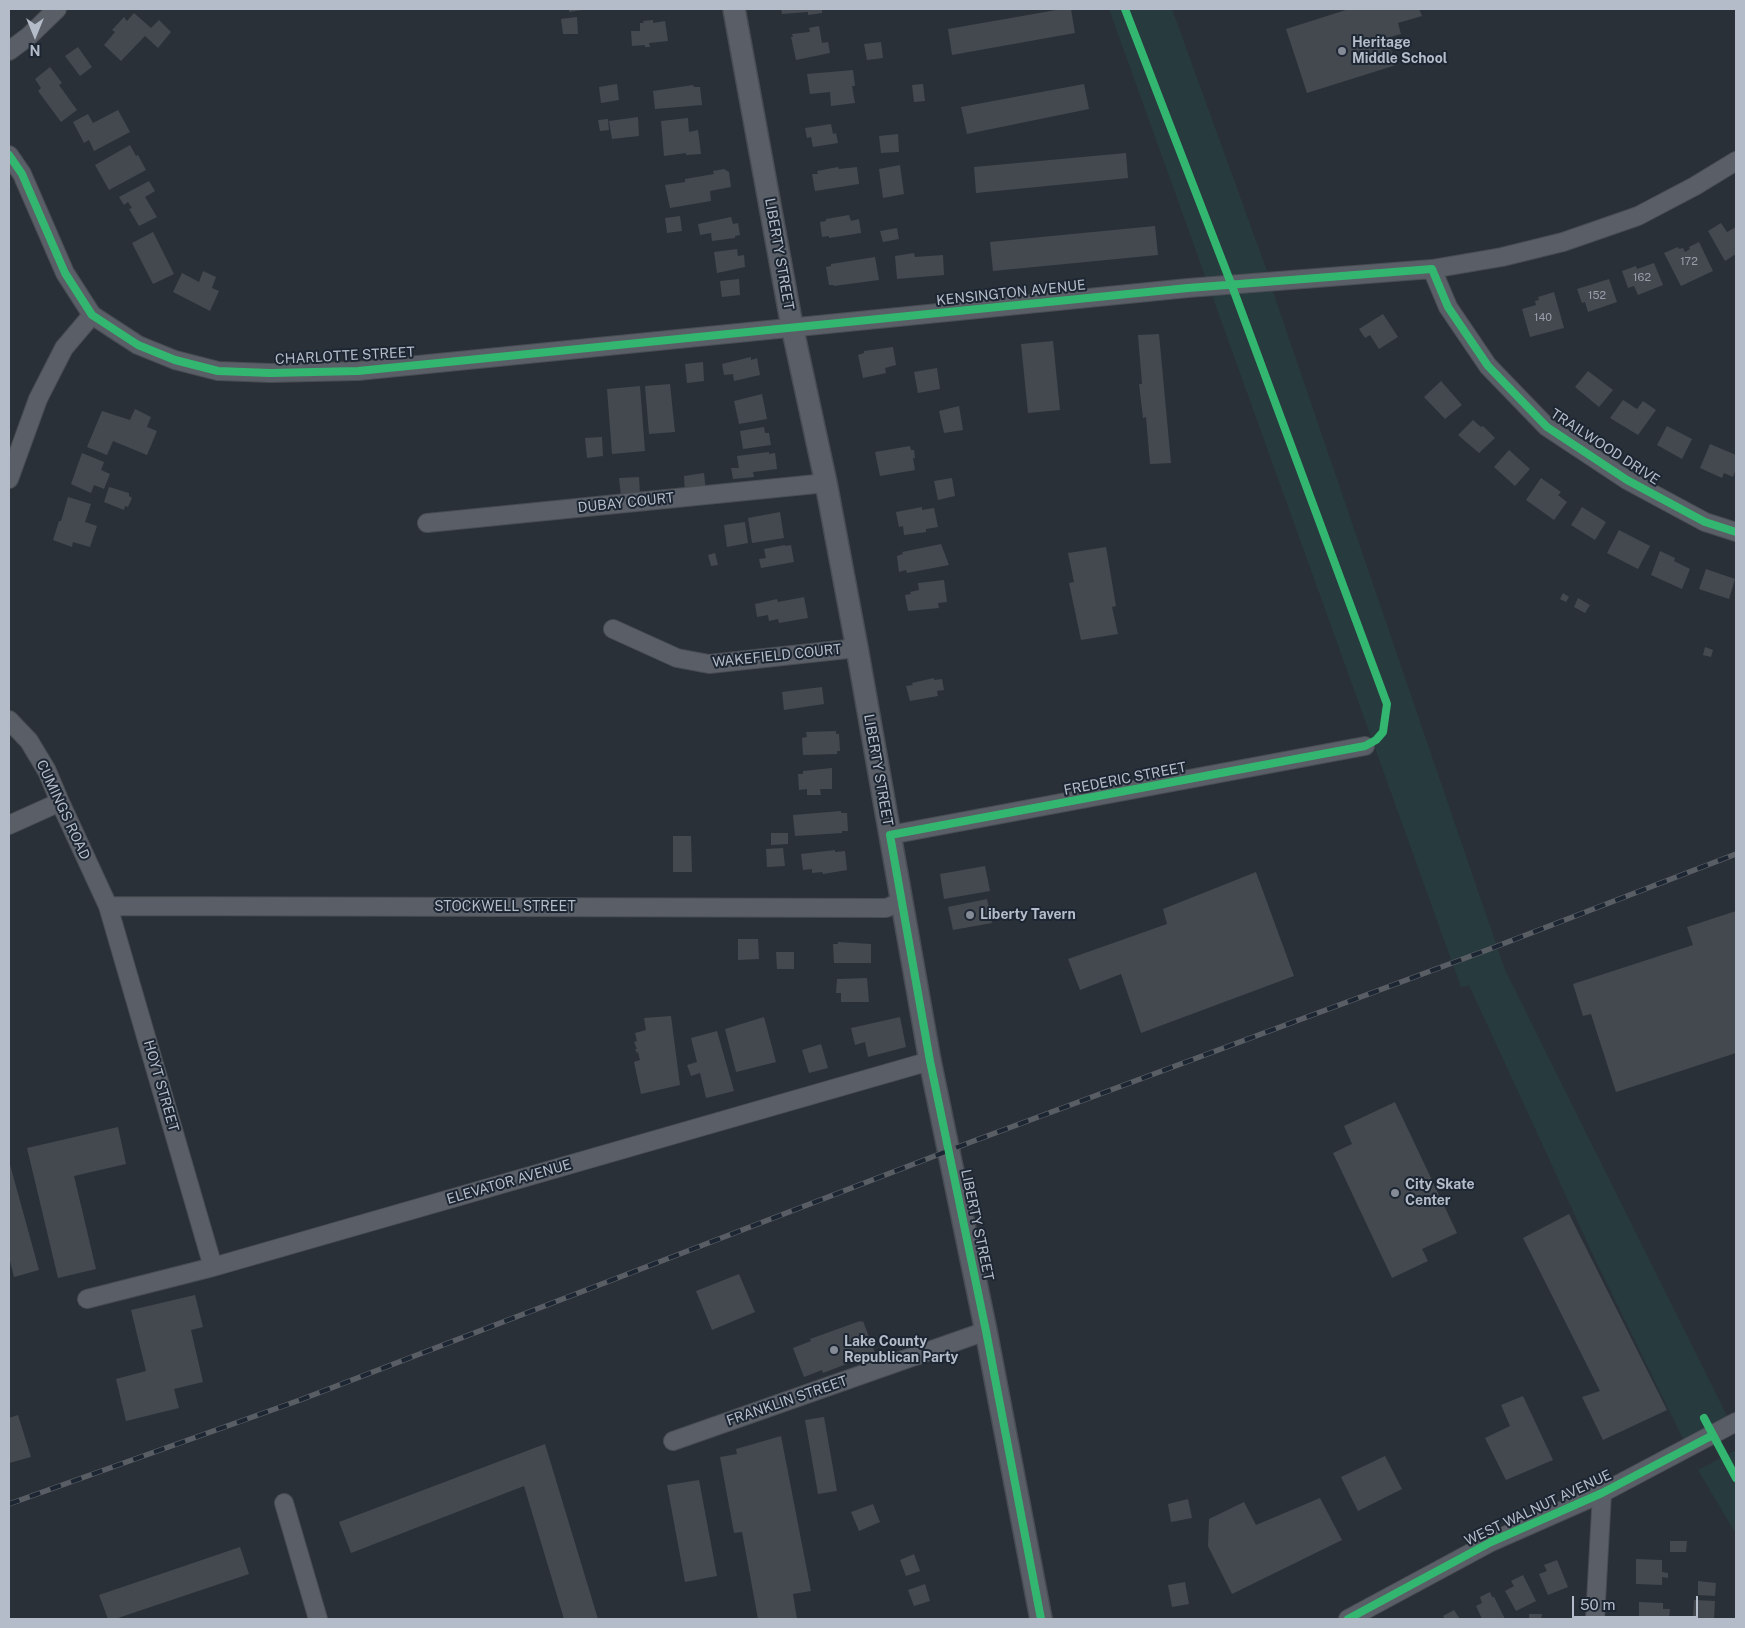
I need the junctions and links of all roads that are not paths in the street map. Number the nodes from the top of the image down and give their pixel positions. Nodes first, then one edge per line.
1 (57, 9) edge
2 (734, 9) edge
3 (9, 50) edge
4 (9, 155) edge
5 (1736, 161) edge
6 (1432, 269) junction
7 (92, 315) junction
8 (792, 326) junction
9 (9, 479) edge
10 (826, 483) junction
11 (427, 523) dead end
12 (1736, 532) edge
13 (613, 628) dead end
14 (857, 648) junction
15 (9, 720) edge
16 (1365, 746) dead end
17 (60, 802) junction
18 (9, 824) edge
19 (890, 835) junction
20 (901, 902) junction
21 (108, 906) junction
22 (930, 1061) junction
23 (213, 1267) junction
24 (87, 1298) dead end
25 (986, 1331) junction
26 (1736, 1422) edge
27 (673, 1441) dead end
28 (1602, 1493) junction
29 (284, 1503) dead end
30 (318, 1619) edge
31 (1041, 1619) edge
32 (1348, 1619) edge
33 (1595, 1619) edge

1 - 3 street
2 - 8 street, LIBERTY STREET
4 - 7 street, CHARLOTTE STREET
5 - 6 street
6 - 8 street, KENSINGTON AVENUE
6 - 12 street, TRAILWOOD DRIVE
7 - 8 street, CHARLOTTE STREET
7 - 9 street
8 - 10 street, LIBERTY STREET
10 - 11 street, DUBAY COURT
10 - 14 street, LIBERTY STREET
13 - 14 street, WAKEFIELD COURT
14 - 19 street, LIBERTY STREET
15 - 17 street, CUMINGS ROAD
16 - 19 street, FREDERIC STREET
17 - 18 street
17 - 21 street, CUMINGS ROAD
19 - 20 street, LIBERTY STREET
20 - 21 street, STOCKWELL STREET
20 - 22 street, LIBERTY STREET
21 - 23 street, HOYT STREET
22 - 23 street, ELEVATOR AVENUE
22 - 25 street, LIBERTY STREET
23 - 24 street, ELEVATOR AVENUE
25 - 27 street, FRANKLIN STREET
25 - 31 street, LIBERTY STREET
26 - 28 street, WEST WALNUT AVENUE
28 - 32 street, WEST WALNUT AVENUE
28 - 33 street
29 - 30 street

